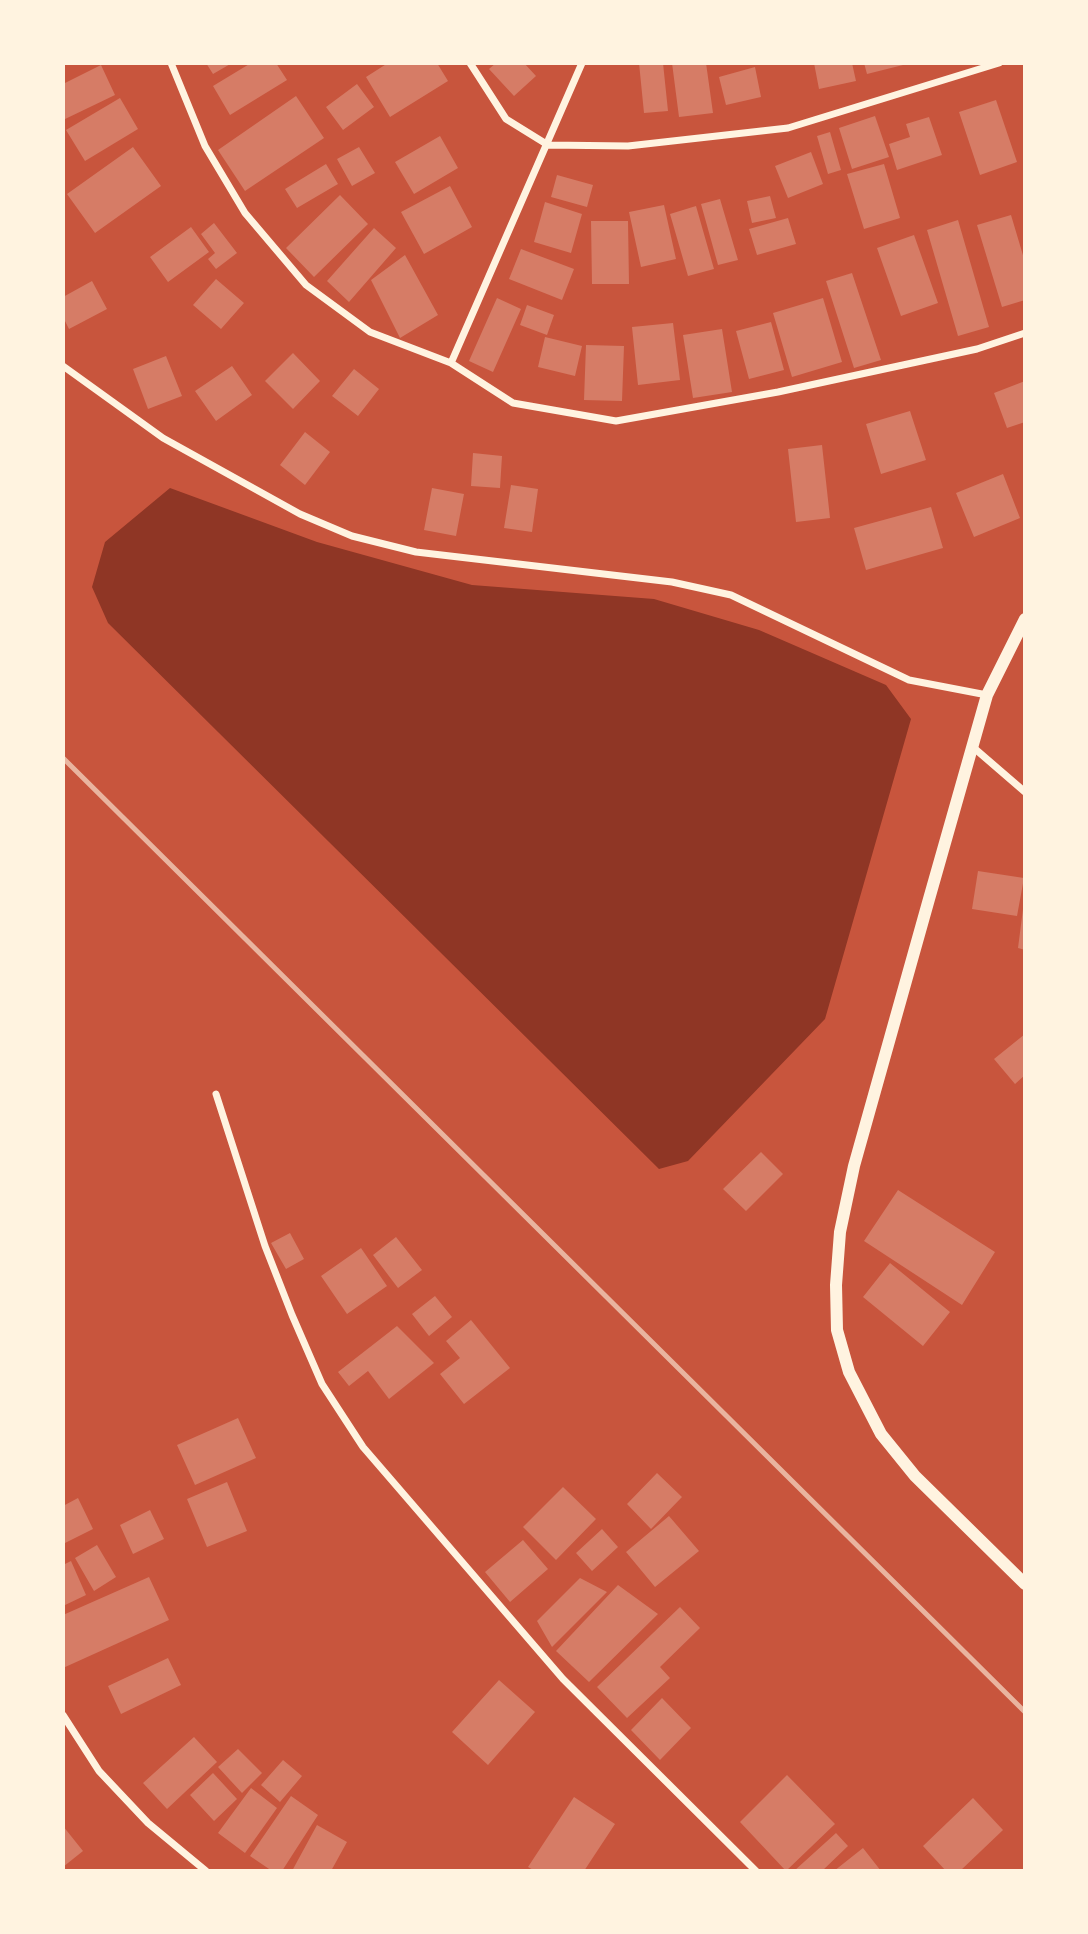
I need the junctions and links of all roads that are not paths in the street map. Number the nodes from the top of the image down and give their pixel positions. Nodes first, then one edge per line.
1 (171, 63) edge
2 (470, 63) edge
3 (582, 63) edge
4 (999, 63) edge
5 (548, 145) junction
6 (1025, 333) edge
7 (452, 363) junction
8 (63, 366) edge
9 (1025, 619) edge
10 (987, 695) junction
11 (974, 748) junction
12 (1025, 792) edge
13 (216, 1094) dead end
14 (1025, 1584) edge
15 (63, 1715) edge
16 (206, 1871) edge
17 (756, 1871) edge

1 - 7 street
2 - 5 street
3 - 5 street
4 - 5 street
5 - 7 street
6 - 7 street
8 - 10 street
9 - 10 street
10 - 11 street
11 - 12 street
11 - 14 street
13 - 17 street
15 - 16 street

